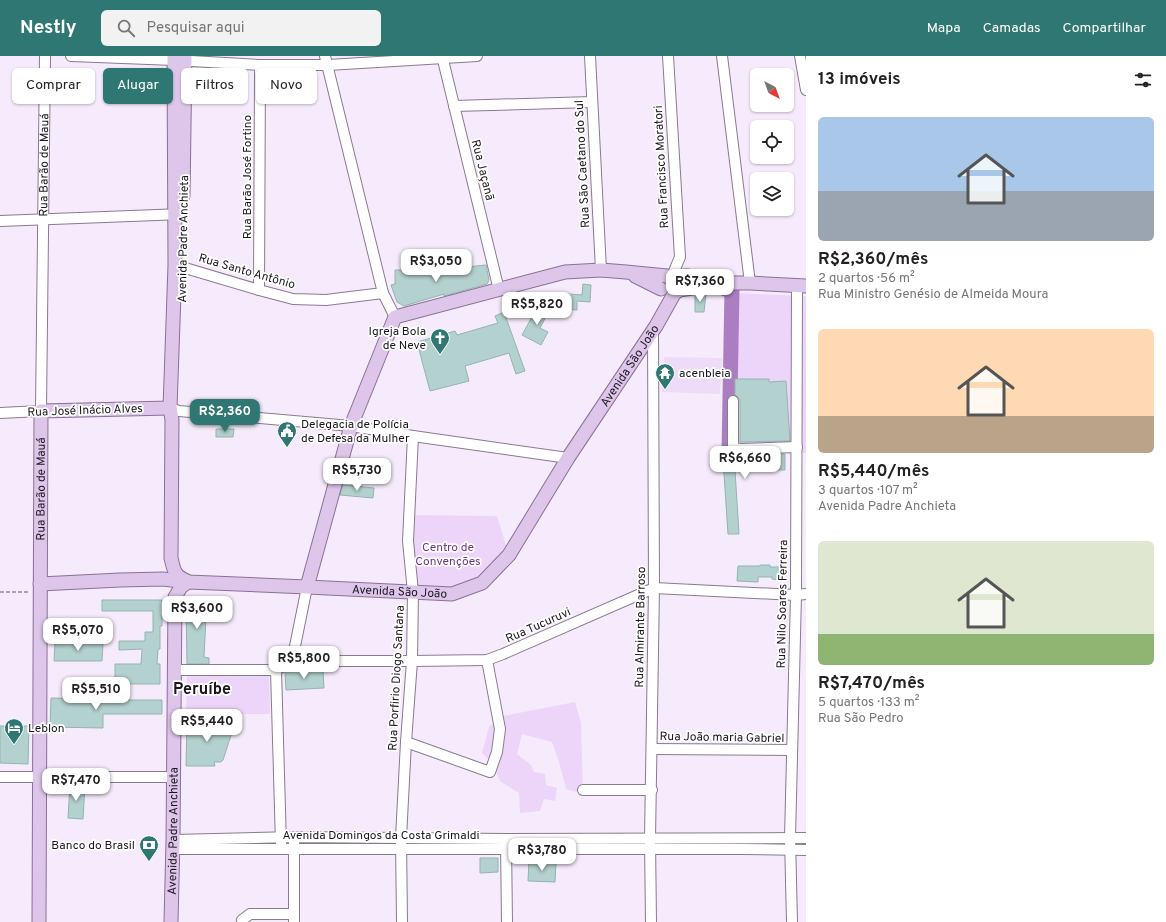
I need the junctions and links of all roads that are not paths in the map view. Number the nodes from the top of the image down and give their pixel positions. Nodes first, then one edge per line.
1 (45, 56) edge
2 (71, 56) edge
3 (477, 56) edge
4 (590, 56) edge
5 (668, 56) edge
6 (722, 56) edge
7 (800, 56) edge
8 (442, 57) edge
9 (180, 58) edge
10 (326, 61) edge
11 (260, 65) junction
12 (806, 90) edge
13 (592, 102) junction
14 (454, 106) junction
15 (179, 214) junction
16 (43, 220) junction
17 (0, 221) edge
18 (179, 266) junction
19 (601, 270) junction
20 (626, 272) junction
21 (671, 276) junction
22 (726, 283) junction
23 (750, 283) junction
24 (801, 286) edge
25 (259, 290) junction
26 (499, 290) junction
27 (669, 291) junction
28 (383, 293) junction
29 (395, 317) junction
30 (655, 328) junction
31 (733, 401) dead end
32 (801, 407) edge
33 (41, 411) junction
34 (0, 413) edge
35 (174, 413) junction
36 (351, 426) junction
37 (413, 436) junction
38 (800, 440) edge
39 (568, 458) junction
40 (158, 579) junction
41 (188, 582) junction
42 (307, 586) junction
43 (40, 588) junction
44 (654, 588) junction
45 (413, 592) junction
46 (801, 594) edge
47 (175, 597) junction
48 (487, 660) junction
49 (292, 661) junction
50 (412, 661) junction
51 (174, 670) junction
52 (276, 670) junction
53 (406, 742) junction
54 (652, 749) junction
55 (792, 750) junction
56 (0, 777) edge
57 (38, 777) junction
58 (173, 777) junction
59 (582, 790) dead end
60 (652, 790) junction
61 (282, 837) junction
62 (294, 837) junction
63 (402, 838) junction
64 (790, 838) junction
65 (806, 838) edge
66 (173, 844) junction
67 (506, 844) junction
68 (651, 844) junction
69 (281, 848) junction
70 (294, 848) junction
71 (402, 849) junction
72 (791, 850) junction
73 (806, 850) edge
74 (294, 918) edge
75 (39, 922) edge
76 (171, 922) edge
77 (243, 922) edge
78 (402, 922) edge
79 (507, 922) edge
80 (651, 922) edge
81 (792, 922) edge

1 - 16 street, Rua Barão de Mauá
2 - 9 street
3 - 8 street
4 - 13 street, Rua São Caetano do Sul
5 - 21 street, Rua Francisco Moratori
6 - 23 street
7 - 12 street
8 - 10 street
8 - 14 street, Rua Jaçanã
9 - 11 street
9 - 15 main road, Avenida Padre Anchieta
10 - 11 street
10 - 28 street
11 - 25 street, Rua Barão José Fortino
13 - 14 street
13 - 19 street, Rua São Caetano do Sul
14 - 26 street, Rua Jaçanã
15 - 16 street
15 - 18 main road, Avenida Padre Anchieta
16 - 17 street
16 - 33 street, Rua Barão de Mauá
18 - 25 street, Rua Santo Antônio
18 - 35 main road, Avenida Padre Anchieta
19 - 20 main road
19 - 26 main road
20 - 21 main road
20 - 27 main road
21 - 22 main road
21 - 27 main road, Avenida São João
21 - 27 main road
22 - 23 main road
22 - 27 main road
23 - 24 main road
24 - 32 street, Rua Nilo Soares Ferreira
25 - 28 street, Rua Santo Antônio
26 - 29 main road
27 - 30 main road, Avenida São João
28 - 29 street
29 - 36 main road
30 - 39 main road, Avenida São João
30 - 44 street, Rua Almirante Barroso
31 - 38 street
32 - 38 street, Rua Nilo Soares Ferreira
33 - 34 street, Rua José Inácio Alves
33 - 35 main road, Rua José Inácio Alves
33 - 43 main road, Rua Barão de Mauá
35 - 36 street
35 - 41 main road, Avenida Padre Anchieta
36 - 37 street
36 - 42 main road
37 - 39 street
37 - 45 street, Rua Porfirio Diogo Santana
38 - 46 street, Rua Nilo Soares Ferreira
39 - 45 main road, Avenida São João
40 - 41 main road, Avenida São João
40 - 43 main road, Avenida São João
40 - 47 main road
41 - 42 main road, Avenida São João
41 - 47 main road
42 - 45 main road, Avenida São João
42 - 49 street
43 - 57 main road, Rua Barão de Mauá
44 - 46 street, Rua Tucuruvi
44 - 48 street, Rua Tucuruvi
44 - 54 street, Rua Almirante Barroso
45 - 50 street, Rua Porfirio Diogo Santana
46 - 55 street, Rua Nilo Soares Ferreira
47 - 51 main road, Avenida Padre Anchieta
48 - 50 street, Rua Tucuruvi
48 - 53 street
49 - 50 street, Rua Tucuruvi
49 - 52 street, Rua Tucuruvi
50 - 53 street, Rua Porfirio Diogo Santana
51 - 52 street
51 - 58 main road, Avenida Padre Anchieta
52 - 61 street
53 - 63 street, Rua Porfirio Diogo Santana
54 - 55 street, Rua João maria Gabriel
54 - 60 street, Rua Almirante Barroso
55 - 64 street, Rua Nilo Soares Ferreira
56 - 57 street
57 - 58 street
57 - 75 main road, Rua Barão de Mauá
58 - 66 main road, Avenida Padre Anchieta
59 - 60 street
60 - 68 street, Rua Almirante Barroso
61 - 62 street, Avenida Domingos da Costa Grimaldi
61 - 66 street, Avenida Domingos da Costa Grimaldi
61 - 69 street
62 - 63 street, Avenida Domingos da Costa Grimaldi
62 - 70 street
63 - 67 street, Avenida Domingos da Costa Grimaldi
63 - 71 street, Rua Porfirio Diogo Santana
64 - 65 street, Avenida Domingos da Costa Grimaldi
64 - 68 street, Avenida Domingos da Costa Grimaldi
64 - 72 street, Rua Nilo Soares Ferreira
66 - 69 street, Avenida Domingos da Costa Grimaldi
66 - 76 main road, Avenida Padre Anchieta
67 - 68 street, Avenida Domingos da Costa Grimaldi
67 - 71 street, Avenida Domingos da Costa Grimaldi
67 - 79 street
68 - 72 street, Avenida Domingos da Costa Grimaldi
68 - 80 street, Rua Almirante Barroso
69 - 70 street, Avenida Domingos da Costa Grimaldi
70 - 71 street, Avenida Domingos da Costa Grimaldi
70 - 74 street
71 - 78 street, Rua Porfirio Diogo Santana
72 - 73 street, Avenida Domingos da Costa Grimaldi
72 - 81 street, Rua Nilo Soares Ferreira
74 - 77 street

